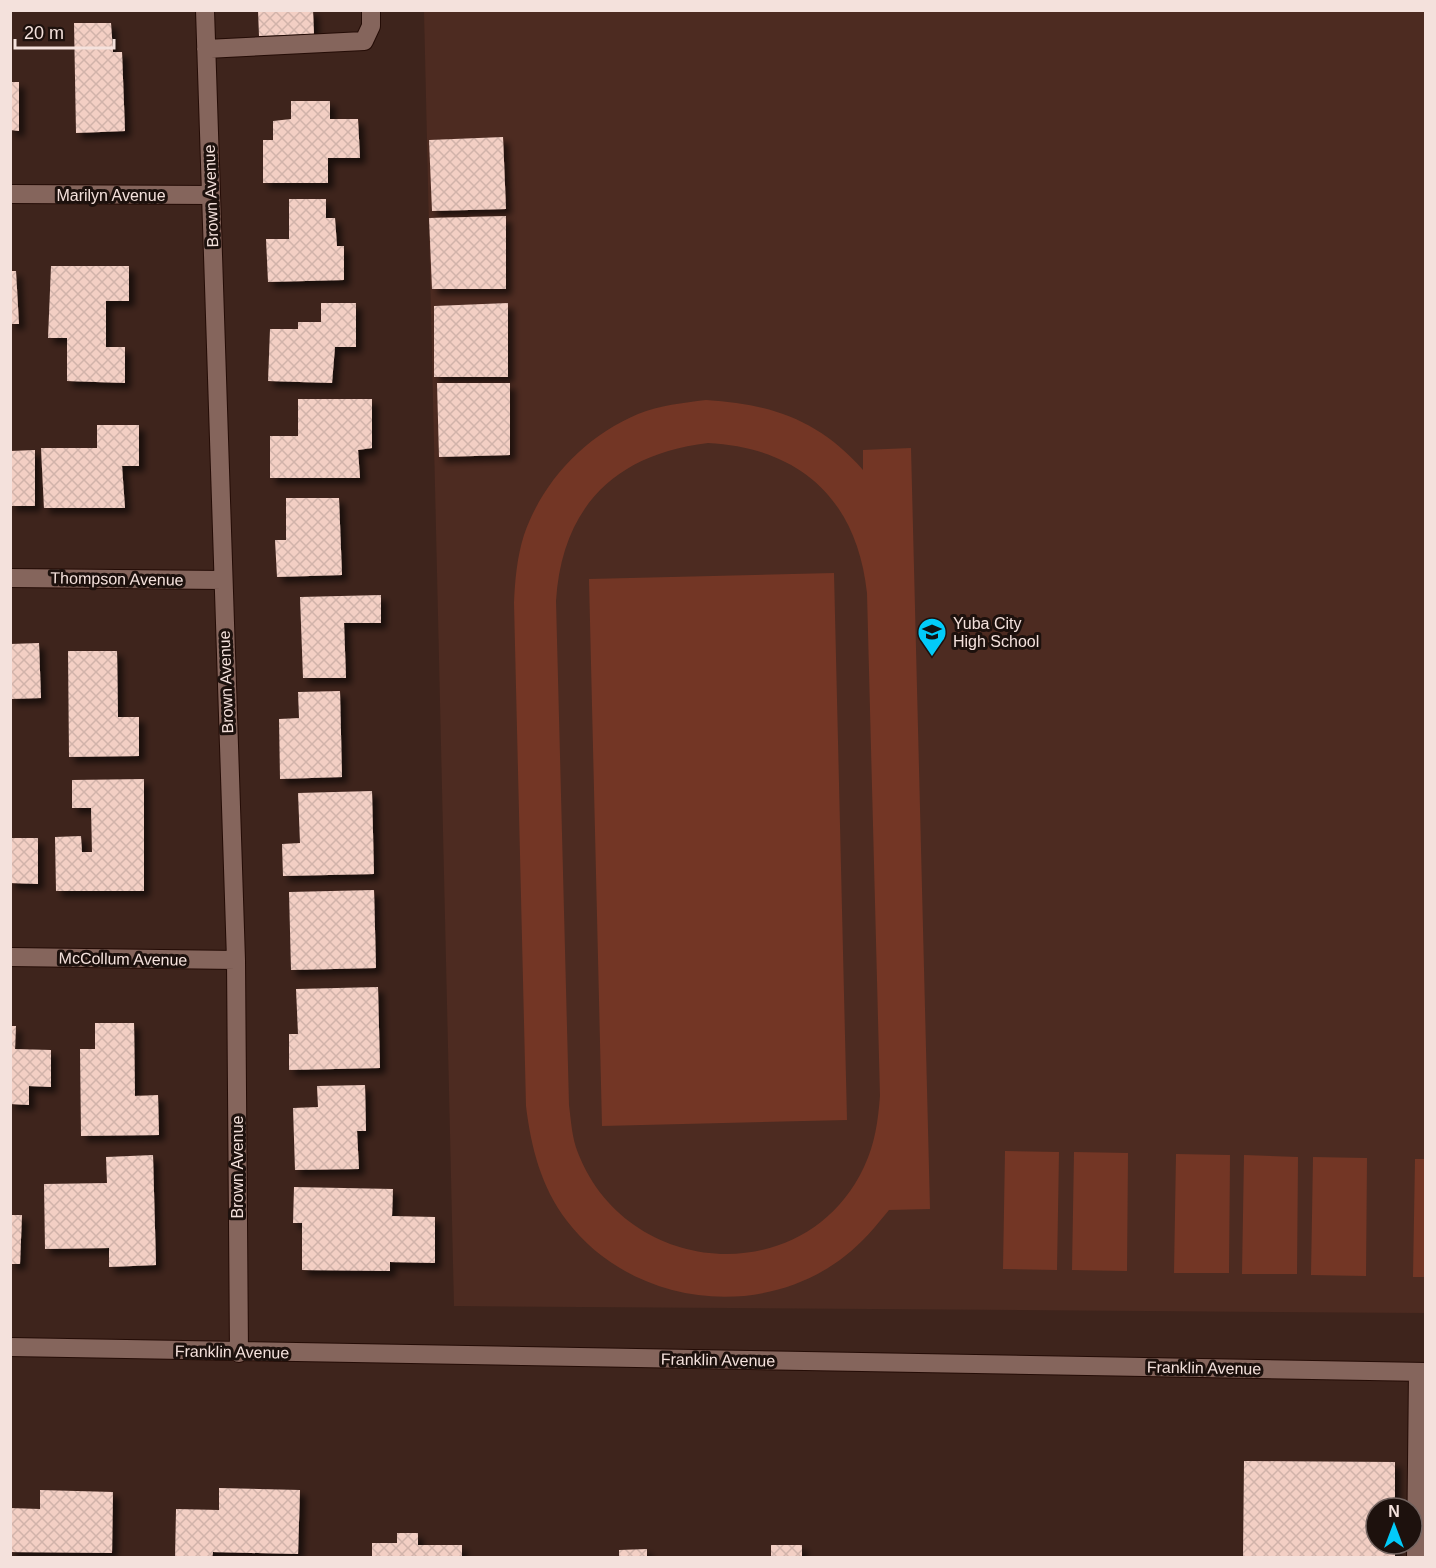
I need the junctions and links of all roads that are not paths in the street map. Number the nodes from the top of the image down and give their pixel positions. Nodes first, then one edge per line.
1 (205, 10) edge
2 (371, 10) edge
3 (206, 48) junction
4 (10, 194) edge
5 (211, 195) junction
6 (10, 578) edge
7 (223, 580) junction
8 (10, 957) edge
9 (236, 960) junction
10 (10, 1347) edge
11 (239, 1353) junction
12 (1422, 1372) edge
13 (1416, 1557) edge

1 - 3 street, Brown Avenue
2 - 3 street
3 - 5 street, Brown Avenue
4 - 5 street, Marilyn Avenue
5 - 7 street, Brown Avenue
6 - 7 street, Thompson Avenue
7 - 9 street, Brown Avenue
8 - 9 street, McCollum Avenue
9 - 11 street, Brown Avenue
10 - 11 street, Franklin Avenue
11 - 12 street, Franklin Avenue
12 - 13 street

